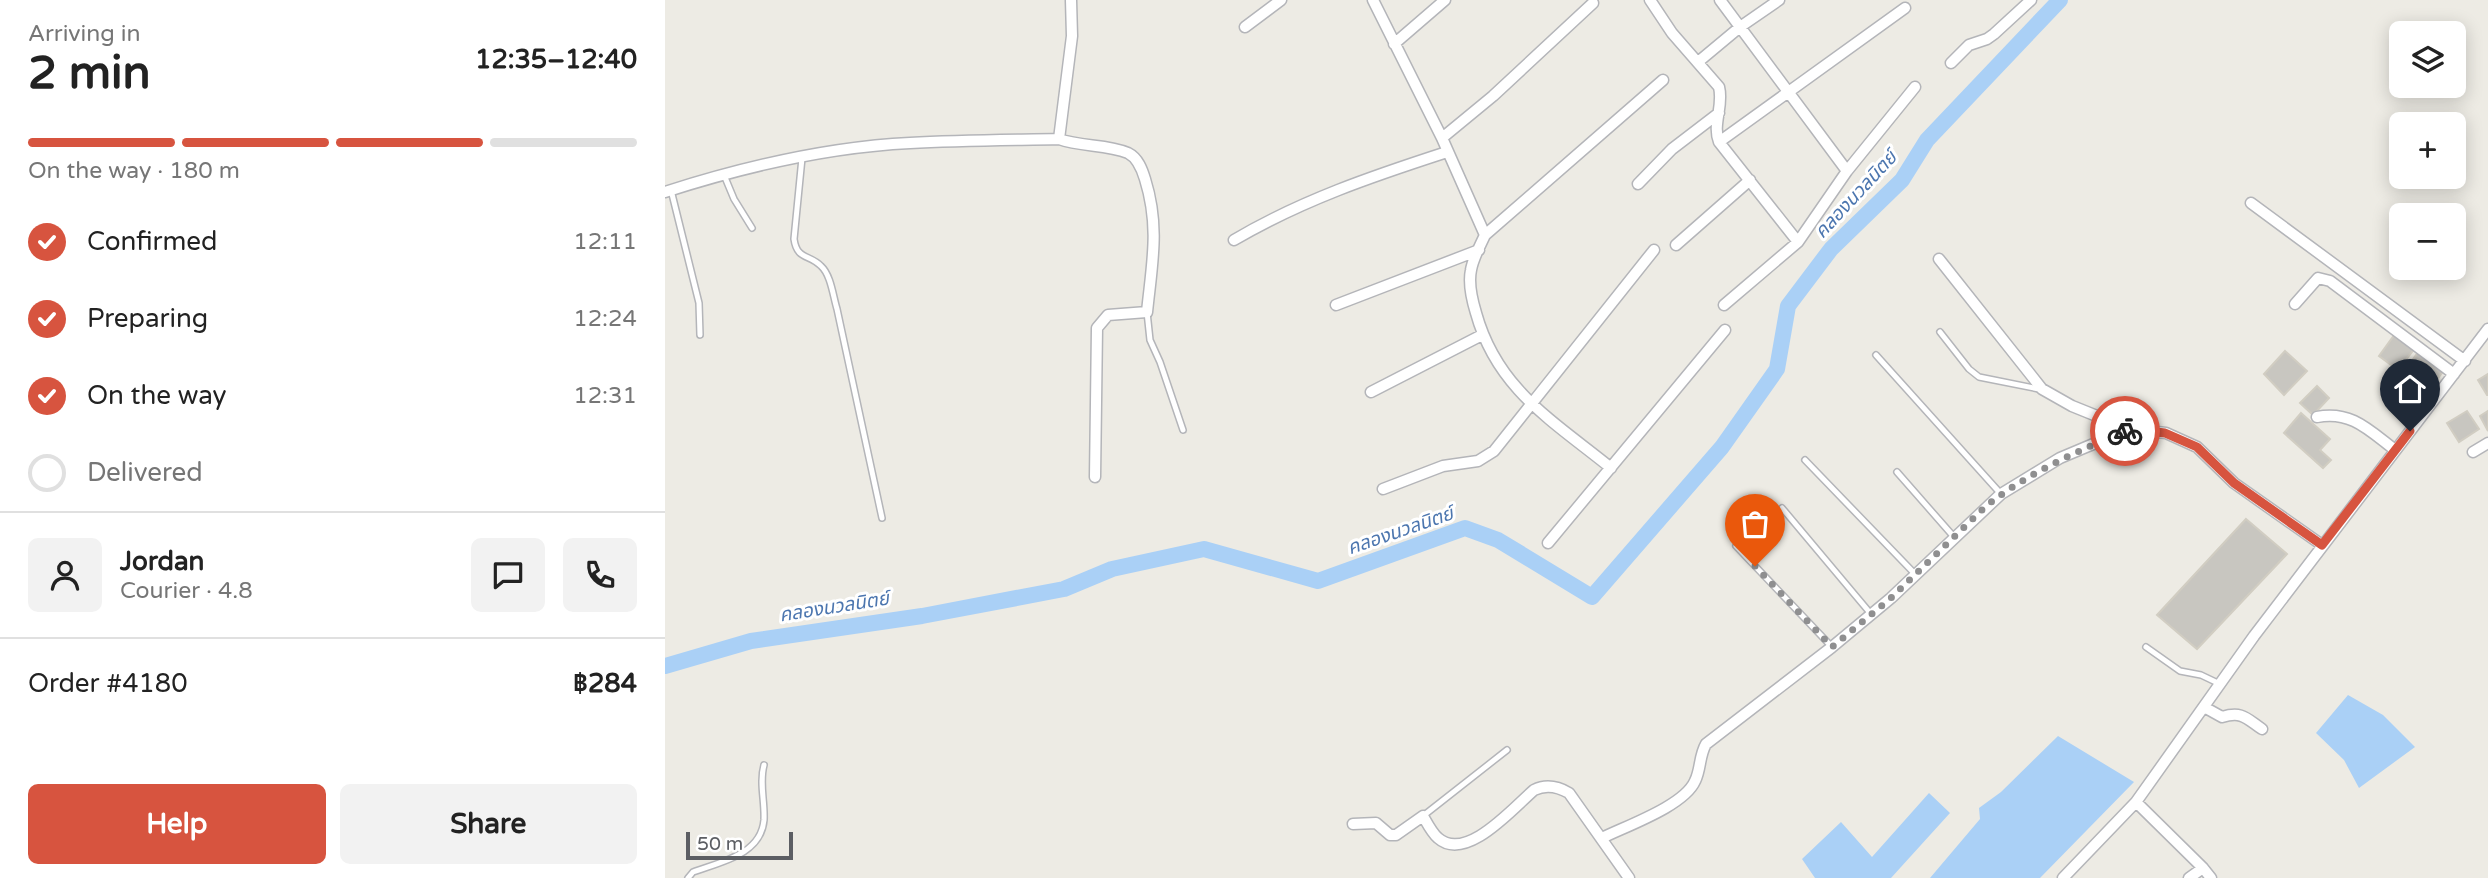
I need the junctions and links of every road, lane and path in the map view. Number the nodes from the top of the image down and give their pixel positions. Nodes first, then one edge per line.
1 (1071, 0) edge
2 (1281, 0) edge
3 (1373, 0) edge
4 (1445, 0) edge
5 (1650, 0) edge
6 (1720, 0) edge
7 (1779, 0) edge
8 (2031, 0) edge
9 (1593, 3) dead end
10 (1905, 8) dead end
11 (1245, 27) dead end
12 (1740, 27) junction
13 (1394, 44) junction
14 (1697, 62) junction
15 (1951, 63) dead end
16 (1663, 80) dead end
17 (1915, 88) dead end
18 (1789, 93) junction
19 (1719, 113) junction
20 (1442, 138) junction
21 (1059, 139) junction
22 (1720, 142) junction
23 (1447, 152) junction
24 (802, 158) junction
25 (1847, 171) junction
26 (724, 176) junction
27 (1750, 180) junction
28 (1638, 184) dead end
29 (668, 191) edge
30 (2251, 203) dead end
31 (752, 228) dead end
32 (1485, 235) junction
33 (1234, 240) dead end
34 (1798, 242) junction
35 (1676, 245) dead end
36 (1479, 250) junction
37 (1654, 250) dead end
38 (1939, 259) dead end
39 (2295, 303) dead end
40 (1336, 305) dead end
41 (1724, 305) dead end
42 (1147, 312) junction
43 (2488, 329) edge
44 (1725, 330) dead end
45 (1940, 332) dead end
46 (700, 335) dead end
47 (1482, 335) junction
48 (1876, 355) dead end
49 (2465, 360) junction
50 (2454, 374) junction
51 (2042, 389) junction
52 (1371, 391) dead end
53 (1533, 404) junction
54 (2317, 417) dead end
55 (2129, 429) junction
56 (1183, 430) dead end
57 (2488, 443) edge
58 (2395, 450) junction
59 (2473, 452) dead end
60 (1805, 460) dead end
61 (1611, 468) junction
62 (1897, 472) dead end
63 (1095, 477) dead end
64 (1383, 489) dead end
65 (2001, 494) junction
66 (1782, 508) dead end
67 (882, 518) dead end
68 (1954, 537) junction
69 (1548, 543) dead end
70 (1736, 545) dead end
71 (2322, 545) junction
72 (1915, 573) junction
73 (1871, 614) junction
74 (1832, 647) junction
75 (2146, 647) dead end
76 (2220, 684) junction
77 (2204, 707) junction
78 (2262, 729) dead end
79 (1507, 750) dead end
80 (764, 765) dead end
81 (2136, 802) junction
82 (1423, 816) junction
83 (1353, 824) dead end
84 (1602, 838) junction
85 (2203, 868) junction
86 (688, 878) edge
87 (1629, 878) edge
88 (2063, 878) edge
89 (2189, 878) edge
90 (2211, 878) edge

1 - 21 street
2 - 11 street
3 - 13 street
4 - 13 street
5 - 14 street
6 - 12 street
7 - 12 street
8 - 15 street
9 - 20 street
10 - 18 street
12 - 14 street
12 - 18 street
13 - 20 street
14 - 19 street
16 - 32 street
17 - 25 street
18 - 22 street
18 - 25 street
19 - 22 street
19 - 28 street
20 - 23 street
21 - 24 street
21 - 42 street
22 - 27 street
23 - 32 street
23 - 33 street
24 - 26 street
24 - 67 lane
25 - 34 street
26 - 29 street
26 - 31 lane
27 - 34 street
27 - 35 street
29 - 46 lane
30 - 49 street
32 - 36 street
34 - 41 street
36 - 40 street
36 - 47 street
37 - 53 street
38 - 51 street
39 - 50 street
42 - 56 lane
42 - 63 street
43 - 49 street
44 - 61 street
45 - 51 lane
47 - 52 street
47 - 53 street
48 - 65 lane
49 - 50 street
50 - 58 street
51 - 55 street
53 - 61 street
53 - 64 street
54 - 58 street
55 - 65 street
55 - 71 street
57 - 59 street
58 - 71 street
60 - 72 lane
61 - 69 street
62 - 68 lane
65 - 68 street
66 - 73 lane
68 - 72 street
70 - 74 lane
71 - 76 street
72 - 73 street
73 - 74 street
74 - 84 street
75 - 76 lane
76 - 77 street
77 - 78 street
77 - 81 street
79 - 82 lane
80 - 86 lane
81 - 85 street
81 - 88 street
82 - 83 street
82 - 84 street
84 - 87 street
85 - 89 street
85 - 90 street

